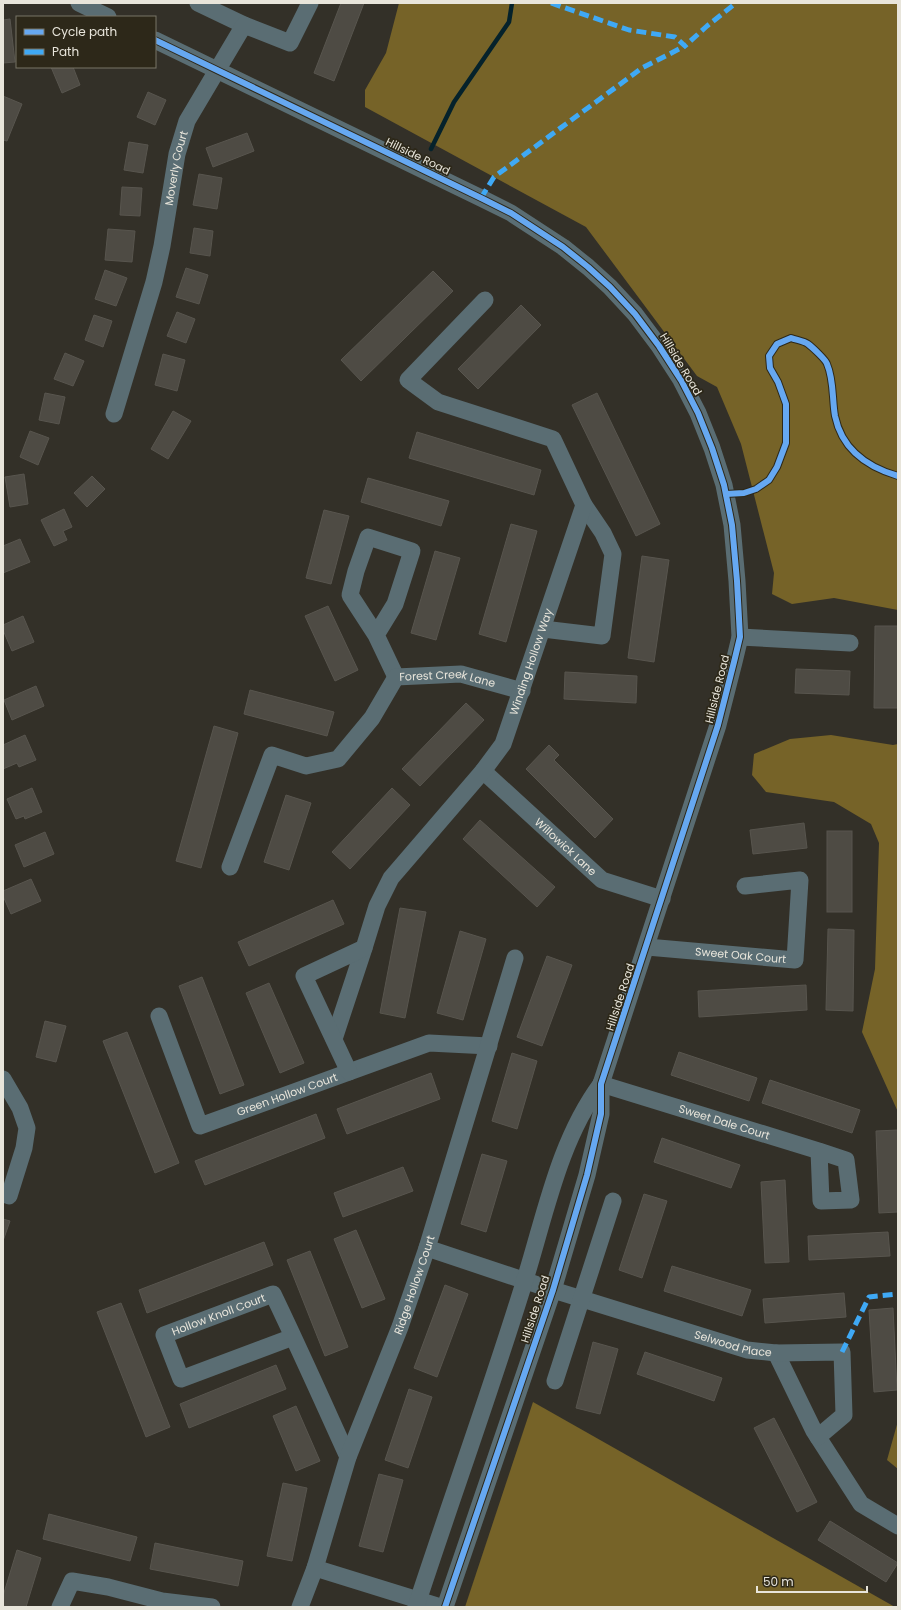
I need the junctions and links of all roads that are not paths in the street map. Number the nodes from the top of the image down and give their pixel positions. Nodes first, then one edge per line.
1 (79, 3) edge
2 (198, 3) edge
3 (310, 3) edge
4 (106, 16) edge
5 (244, 25) junction
6 (156, 40) edge
7 (216, 70) junction
8 (486, 300) dead end
9 (114, 414) dead end
10 (584, 505) junction
11 (543, 629) junction
12 (376, 635) junction
13 (740, 637) junction
14 (850, 643) dead end
15 (396, 677) junction
16 (522, 691) junction
17 (483, 771) junction
18 (230, 868) dead end
19 (745, 886) dead end
20 (662, 899) junction
21 (647, 947) junction
22 (364, 948) junction
23 (515, 958) dead end
24 (159, 1016) dead end
25 (334, 1039) junction
26 (489, 1046) junction
27 (349, 1072) junction
28 (3, 1079) edge
29 (601, 1084) junction
30 (819, 1151) junction
31 (10, 1196) dead end
32 (613, 1201) dead end
33 (427, 1248) junction
34 (525, 1280) junction
35 (553, 1290) junction
36 (582, 1299) junction
37 (293, 1337) junction
38 (776, 1353) junction
39 (555, 1382) dead end
40 (818, 1437) junction
41 (348, 1457) junction
42 (898, 1526) edge
43 (315, 1568) junction
44 (417, 1603) edge
45 (161, 1604) edge
46 (60, 1607) edge
47 (212, 1607) edge
48 (300, 1607) edge
49 (441, 1607) edge
50 (445, 1607) edge

1 - 4 street
2 - 5 street
3 - 5 street
5 - 7 street, Moverly Court
6 - 7 street, Hillside Road
7 - 9 street, Moverly Court
7 - 13 street, Hillside Road
8 - 10 street
10 - 11 street, Winding Hollow Way
10 - 11 street
11 - 16 street, Winding Hollow Way
12 - 12 street
12 - 15 street
13 - 14 street
13 - 20 street, Hillside Road
15 - 16 street, Forest Creek Lane
15 - 18 street, Forest Creek Lane
16 - 17 street, Winding Hollow Way
17 - 20 street, Willowick Lane
17 - 22 street, Winding Hollow Way
19 - 21 street, Sweet Oak Court
20 - 21 street, Hillside Road
21 - 29 street, Hillside Road
22 - 25 street, Winding Hollow Way
22 - 25 street
23 - 26 street, Ridge Hollow Court
24 - 27 street, Green Hollow Court
25 - 27 street
26 - 27 street, Green Hollow Court
26 - 33 street, Ridge Hollow Court
28 - 31 street
29 - 30 street, Sweet Dale Court
29 - 34 street, Hillside Road
29 - 35 street, Hillside Road
30 - 30 street, Sweet Dale Court
32 - 36 street
33 - 34 street, Selwood Place
33 - 41 street, Ridge Hollow Court
34 - 35 street, Selwood Place
34 - 44 street, Hillside Road
35 - 36 street, Selwood Place
35 - 50 street, Hillside Road
36 - 38 street, Selwood Place
36 - 39 street
37 - 37 street, Hollow Knoll Court
37 - 41 street, Hollow Knoll Court
38 - 40 street, Selwood Place
38 - 40 street
40 - 42 street, Selwood Place
41 - 43 street, Ridge Hollow Court
43 - 44 street
43 - 48 street, Ridge Hollow Court
44 - 49 street
45 - 46 street
45 - 47 street

